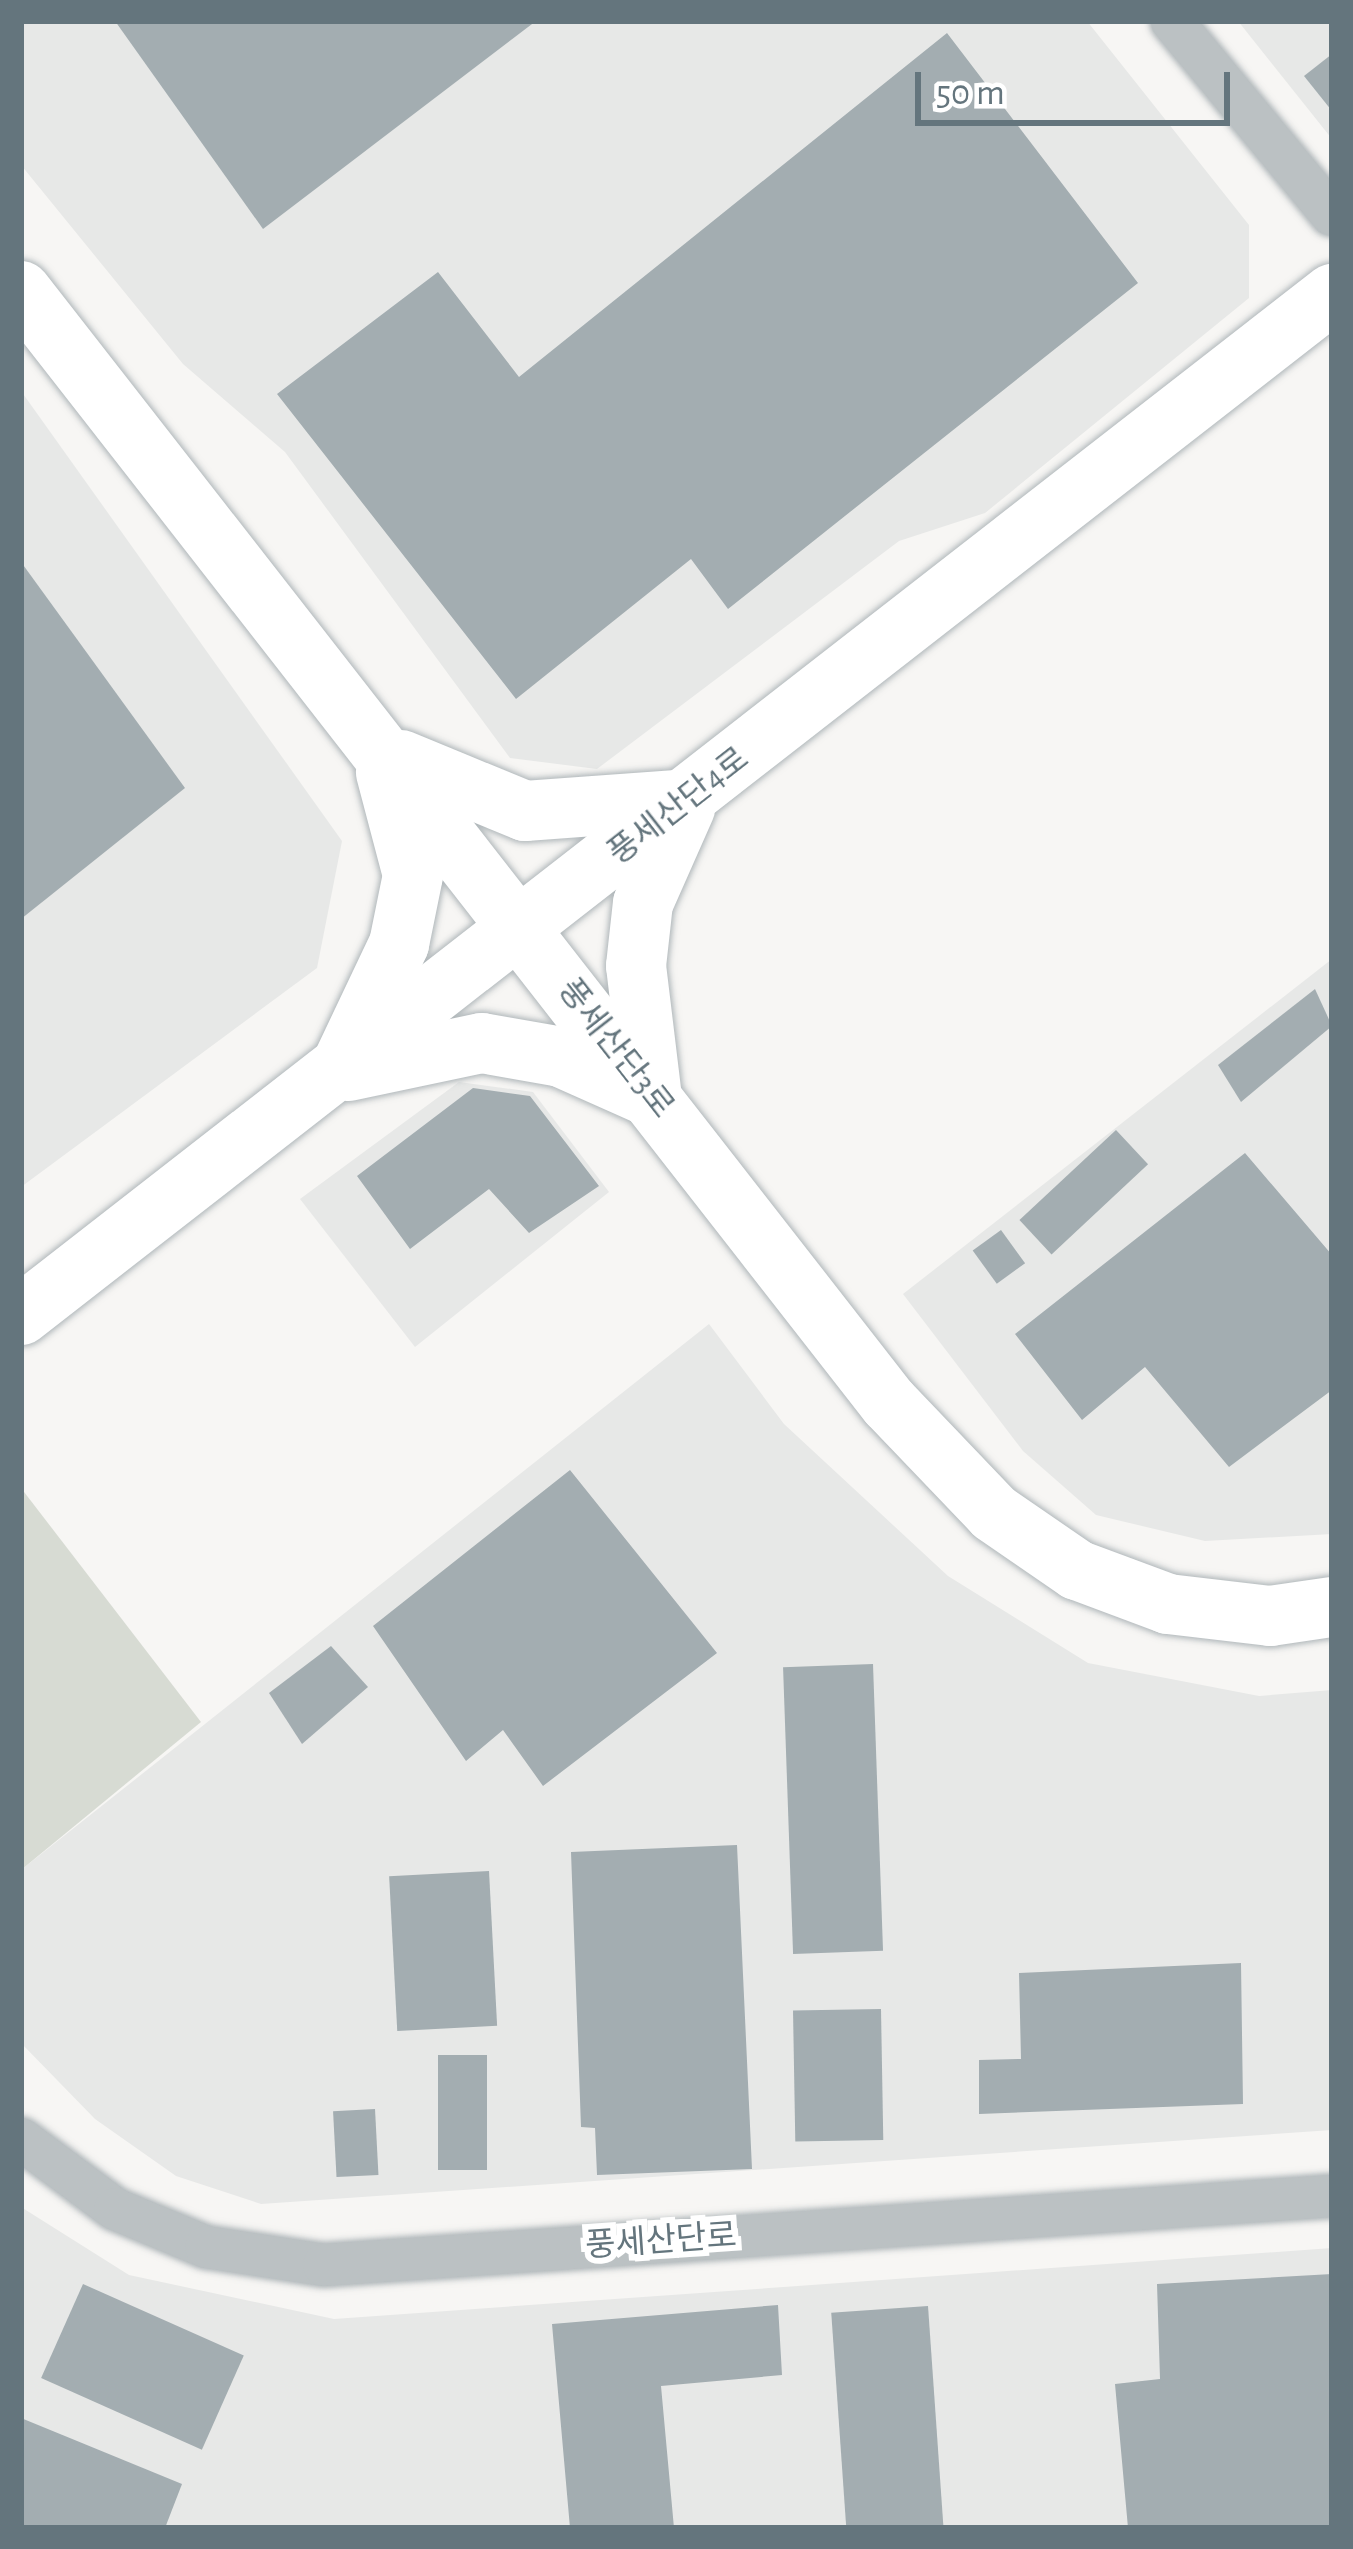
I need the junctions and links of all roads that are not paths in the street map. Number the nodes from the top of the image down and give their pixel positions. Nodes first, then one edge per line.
1 (1172, 21) edge
2 (1332, 215) edge
3 (21, 291) edge
4 (1332, 294) edge
5 (380, 748) junction
6 (689, 798) junction
7 (522, 931) junction
8 (338, 1073) junction
9 (652, 1098) junction
10 (21, 1315) edge
11 (1332, 1607) edge
12 (21, 2139) edge
13 (1332, 2195) edge

1 - 2 street
3 - 5 street, 풍세산단3로
4 - 6 street, 풍세산단4로
5 - 6 street
5 - 7 street, 풍세산단3로
5 - 8 street
6 - 7 street, 풍세산단4로
6 - 9 street
7 - 8 street, 풍세산단4로
7 - 9 street, 풍세산단3로
8 - 9 street
8 - 10 street, 풍세산단4로
9 - 11 street, 풍세산단3로
12 - 13 street, 풍세산단로

